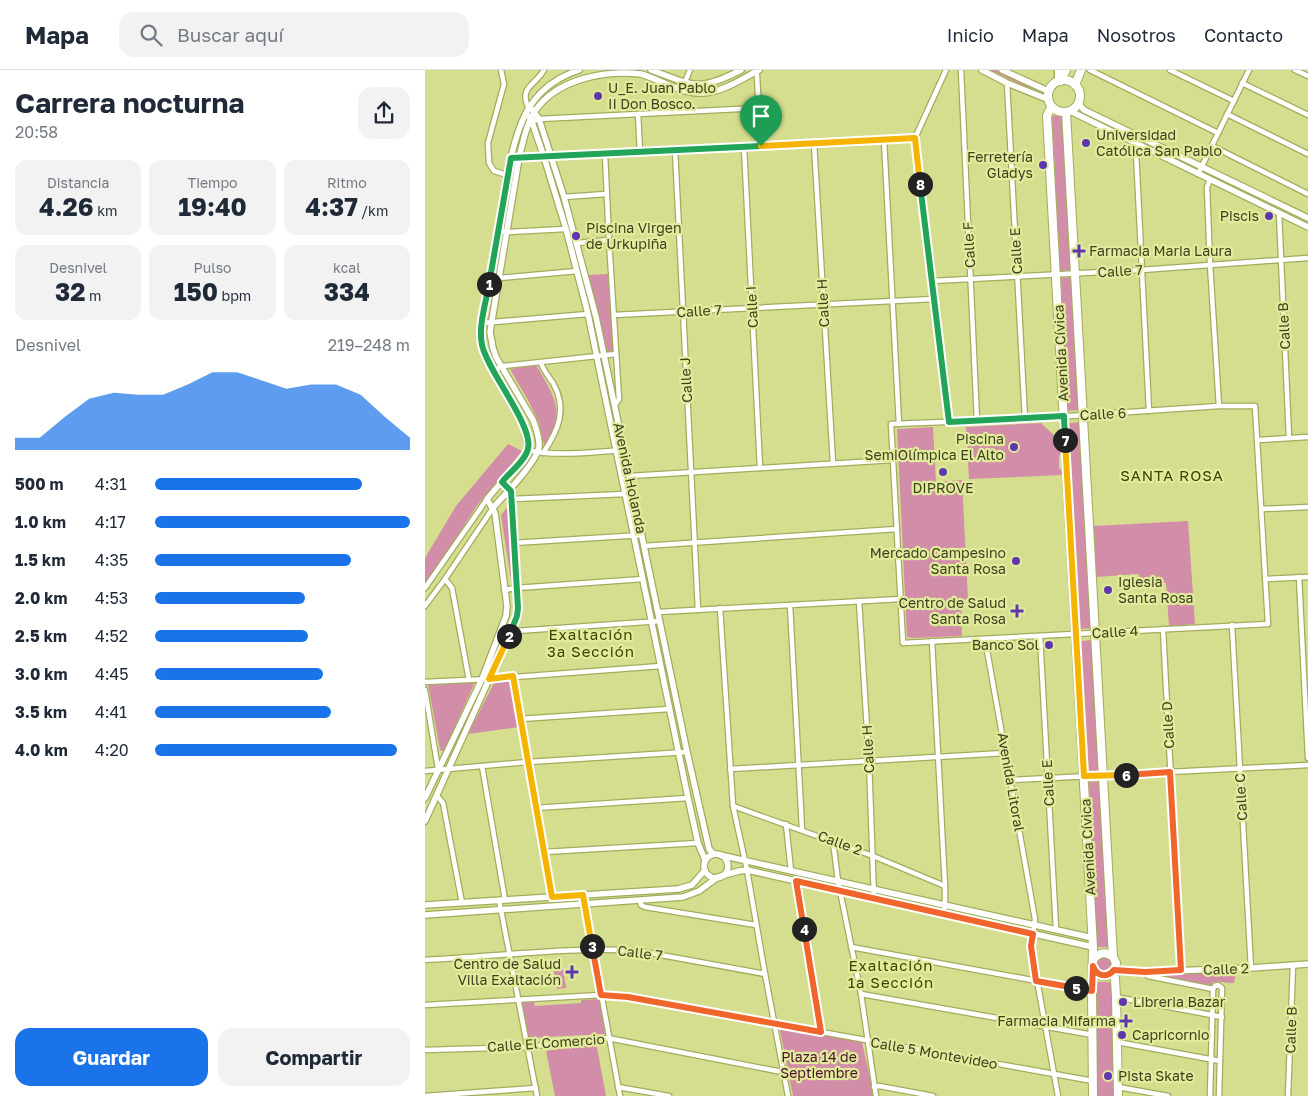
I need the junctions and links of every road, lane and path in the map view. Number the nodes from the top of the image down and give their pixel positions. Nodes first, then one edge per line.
1 (501, 70) edge
2 (544, 70) edge
3 (579, 70) edge
4 (627, 70) edge
5 (651, 70) edge
6 (690, 70) edge
7 (741, 70) edge
8 (757, 70) edge
9 (947, 70) edge
10 (961, 70) edge
11 (982, 70) edge
12 (1057, 70) edge
13 (1066, 70) edge
14 (1081, 70) edge
15 (1090, 70) edge
16 (1170, 70) edge
17 (1249, 70) edge
18 (1295, 70) edge
19 (1006, 71) edge
20 (1308, 76) edge
21 (1059, 81) junction
22 (685, 83) junction
23 (1007, 83) junction
24 (1242, 83) junction
25 (1075, 84) junction
26 (681, 89) junction
27 (1049, 99) junction
28 (1234, 101) junction
29 (1079, 103) junction
30 (759, 108) junction
31 (1068, 112) junction
32 (530, 114) junction
33 (638, 114) junction
34 (1227, 114) junction
35 (1308, 115) edge
36 (539, 119) junction
37 (1218, 132) junction
38 (915, 138) junction
39 (884, 140) junction
40 (814, 143) junction
41 (1138, 145) junction
42 (761, 146) junction
43 (1212, 146) junction
44 (743, 147) junction
45 (675, 150) junction
46 (640, 152) junction
47 (605, 154) junction
48 (1308, 154) edge
49 (547, 157) junction
50 (511, 158) junction
51 (519, 158) junction
52 (1202, 167) junction
53 (507, 174) junction
54 (1198, 174) junction
55 (1211, 180) junction
56 (607, 194) junction
57 (1308, 194) edge
58 (564, 197) junction
59 (1279, 213) junction
60 (1308, 218) edge
61 (1308, 228) edge
62 (566, 229) junction
63 (498, 230) junction
64 (508, 232) junction
65 (609, 240) junction
66 (577, 243) junction
67 (1308, 258) edge
68 (1281, 260) junction
69 (1210, 264) junction
70 (1141, 270) junction
71 (577, 271) junction
72 (1075, 272) junction
73 (1057, 274) junction
74 (1017, 276) junction
75 (500, 278) junction
76 (970, 278) junction
77 (932, 281) junction
78 (934, 300) junction
79 (892, 301) junction
80 (823, 305) junction
81 (752, 308) junction
82 (683, 312) junction
83 (588, 314) junction
84 (614, 315) junction
85 (482, 323) junction
86 (491, 323) junction
87 (616, 354) junction
88 (604, 356) junction
89 (596, 357) junction
90 (541, 363) junction
91 (502, 366) junction
92 (493, 370) junction
93 (615, 405) junction
94 (1219, 406) junction
95 (1149, 411) junction
96 (1083, 415) junction
97 (1064, 416) junction
98 (1025, 419) junction
99 (977, 421) junction
100 (949, 422) junction
101 (899, 424) junction
102 (1308, 437) edge
103 (1289, 438) junction
104 (1258, 440) junction
105 (528, 450) junction
106 (624, 450) junction
107 (616, 451) junction
108 (540, 453) junction
109 (893, 460) junction
110 (833, 463) junction
111 (760, 468) junction
112 (691, 472) junction
113 (630, 476) junction
114 (502, 482) junction
115 (510, 489) junction
116 (625, 494) junction
117 (487, 499) junction
118 (512, 499) junction
119 (1308, 507) edge
120 (493, 508) junction
121 (1262, 510) junction
122 (897, 529) junction
123 (642, 535) junction
124 (635, 536) junction
125 (695, 542) junction
126 (513, 543) junction
127 (644, 546) junction
128 (1308, 577) edge
129 (1299, 578) junction
130 (445, 579) junction
131 (1265, 579) junction
132 (643, 580) junction
133 (425, 588) edge
134 (516, 588) junction
135 (504, 590) junction
136 (901, 599) junction
137 (859, 601) junction
138 (790, 605) junction
139 (425, 606) edge
140 (720, 608) junction
141 (698, 610) junction
142 (658, 612) junction
143 (660, 621) junction
144 (651, 622) junction
145 (1232, 625) junction
146 (503, 628) junction
147 (1163, 629) junction
148 (512, 630) junction
149 (1095, 633) junction
150 (1076, 634) junction
151 (1040, 636) junction
152 (985, 639) junction
153 (932, 642) junction
154 (661, 666) junction
155 (513, 676) junction
156 (485, 679) junction
157 (469, 680) junction
158 (425, 682) edge
159 (425, 690) edge
160 (669, 709) junction
161 (520, 719) junction
162 (431, 726) junction
163 (425, 727) edge
164 (687, 752) junction
165 (1005, 753) junction
166 (680, 754) junction
167 (937, 757) junction
168 (1308, 758) edge
169 (869, 761) junction
170 (528, 762) junction
171 (799, 765) junction
172 (1308, 765) edge
173 (482, 766) junction
174 (730, 769) junction
175 (439, 770) junction
176 (448, 770) junction
177 (1240, 770) junction
178 (425, 771) edge
179 (1170, 772) junction
180 (1084, 776) junction
181 (1103, 776) junction
182 (1048, 778) junction
183 (1010, 780) junction
184 (437, 796) junction
185 (425, 798) edge
186 (688, 798) junction
187 (733, 806) junction
188 (535, 808) junction
189 (425, 821) edge
190 (786, 824) junction
191 (802, 829) junction
192 (833, 841) junction
193 (699, 845) junction
194 (708, 845) junction
195 (544, 852) junction
196 (717, 854) junction
197 (873, 856) junction
198 (705, 860) junction
199 (744, 860) junction
200 (705, 870) junction
201 (747, 870) junction
202 (791, 870) junction
203 (720, 876) junction
204 (796, 881) junction
205 (838, 881) junction
206 (945, 886) junction
207 (874, 889) junction
208 (841, 891) junction
209 (583, 895) junction
210 (552, 897) junction
211 (874, 898) junction
212 (502, 900) junction
213 (640, 901) junction
214 (462, 903) junction
215 (583, 904) junction
216 (425, 905) edge
217 (945, 905) junction
218 (501, 910) junction
219 (425, 914) edge
220 (943, 914) junction
221 (756, 925) junction
222 (1035, 925) junction
223 (1056, 929) junction
224 (1033, 934) junction
225 (1093, 938) junction
226 (851, 947) junction
227 (1093, 947) junction
228 (593, 950) junction
229 (509, 955) junction
230 (1113, 957) junction
231 (425, 960) edge
232 (1093, 963) junction
233 (1308, 964) edge
234 (1293, 965) junction
235 (1251, 968) junction
236 (1181, 970) junction
237 (1113, 972) junction
238 (1145, 972) junction
239 (765, 974) junction
240 (1036, 981) junction
241 (1213, 989) junction
242 (1092, 991) junction
243 (861, 994) junction
244 (601, 995) junction
245 (1116, 997) junction
246 (517, 999) junction
247 (425, 1005) edge
248 (1212, 1014) junction
249 (1221, 1017) junction
250 (775, 1024) junction
251 (1045, 1028) junction
252 (821, 1032) junction
253 (1093, 1035) junction
254 (608, 1038) junction
255 (867, 1041) junction
256 (1117, 1042) junction
257 (527, 1047) junction
258 (425, 1050) edge
259 (1211, 1059) junction
260 (1220, 1061) junction
261 (784, 1071) junction
262 (1053, 1074) junction
263 (1093, 1081) junction
264 (874, 1086) junction
265 (618, 1087) junction
266 (1117, 1087) junction
267 (536, 1088) junction
268 (425, 1096) edge
269 (537, 1096) edge
270 (620, 1096) edge
271 (669, 1096) edge
272 (789, 1096) edge
273 (876, 1096) edge
274 (933, 1096) edge
275 (1058, 1096) edge
276 (1093, 1096) edge
277 (1117, 1096) edge
278 (1168, 1096) edge
279 (1210, 1096) edge
280 (1219, 1096) edge
281 (1288, 1096) edge

1 - 53 street
2 - 32 street
3 - 32 street
4 - 26 street
4 - 32 street
5 - 22 street
6 - 22 street
7 - 22 street
8 - 26 street
8 - 30 street
9 - 38 street
10 - 76 street, Calle F
11 - 23 street
12 - 21 main road
13 - 21 main road
14 - 25 main road
15 - 37 street
16 - 28 street
17 - 24 street
18 - 20 street
19 - 27 street
21 - 25 main road
21 - 27 main road
22 - 26 street
23 - 27 street
23 - 74 street, Calle E
24 - 28 street
24 - 35 street
25 - 29 main road
27 - 31 main road
27 - 73 main road, Avenida Cívica
28 - 34 street
29 - 31 main road
29 - 52 street
30 - 33 street
30 - 42 street
31 - 41 street
31 - 72 main road, Avenida Cívica
32 - 36 street, Avenida Holanda
32 - 49 street, Avenida Holanda
32 - 50 street
32 - 51 street
33 - 36 street
33 - 46 street
34 - 37 street
34 - 48 street
36 - 49 street, Avenida Holanda
37 - 43 street
38 - 39 street
38 - 77 street
39 - 40 street
39 - 79 street
40 - 42 street
40 - 80 street, Calle H
41 - 54 street
41 - 70 street
42 - 44 street
43 - 52 street
43 - 57 street
44 - 45 street
44 - 81 street, Calle I
45 - 46 street
45 - 82 street, Calle J
46 - 47 street
47 - 49 street
47 - 56 street
49 - 51 street
49 - 58 street, Avenida Holanda
49 - 62 street, Avenida Holanda
50 - 51 street
50 - 53 street
51 - 64 street
52 - 54 street
52 - 60 street
53 - 63 street
54 - 55 street
55 - 59 street
55 - 69 street
56 - 58 street
56 - 65 street
58 - 66 street, Avenida Holanda
59 - 61 street
59 - 68 street, Calle B
62 - 64 street
62 - 71 street, Avenida Holanda
63 - 64 street
63 - 85 street
64 - 75 street
65 - 66 street
65 - 84 street
66 - 88 street, Avenida Holanda
67 - 68 street, Calle 7
68 - 69 street, Calle 7
68 - 103 street, Calle B
69 - 70 street, Calle 7
69 - 94 street
70 - 72 street, Calle 7
70 - 95 street
71 - 75 street
71 - 83 street, Avenida Holanda
72 - 73 street, Calle 7
72 - 96 main road, Avenida Cívica
73 - 74 street, Calle 7
73 - 97 main road, Avenida Cívica
74 - 76 street, Calle 7
74 - 98 street, Calle E
75 - 86 street
76 - 77 street, Calle 7
76 - 99 street, Calle F
77 - 78 street
78 - 79 street, Calle 7
78 - 100 street
79 - 80 street, Calle 7
79 - 101 street
80 - 81 street, Calle 7
80 - 110 street, Calle H
81 - 82 street, Calle 7
81 - 111 street, Calle I
82 - 84 street, Calle 7
82 - 112 street, Calle J
83 - 86 street
83 - 89 street, Avenida Holanda
84 - 87 street
85 - 86 street
85 - 92 street
86 - 91 street
87 - 88 street
87 - 93 street
88 - 89 street
88 - 93 street, Avenida Holanda
89 - 90 street
89 - 107 street, Avenida Holanda
90 - 91 street
90 - 108 street
91 - 92 street
91 - 108 street
92 - 105 street
93 - 106 street, Avenida Holanda
94 - 95 street, Calle 6
94 - 104 street, Calle 6
95 - 96 street, Calle 6
96 - 97 street, Calle 6
96 - 149 main road, Avenida Cívica
97 - 98 street, Calle 6
97 - 150 main road, Avenida Cívica
98 - 99 street, Calle 6
99 - 100 street, Calle 6
100 - 101 street, Calle 6
101 - 109 street, Calle 6
102 - 103 street
103 - 104 street
104 - 121 street
105 - 108 street
105 - 114 street
106 - 107 street
106 - 113 street, Avenida Holanda
107 - 108 street
107 - 116 street, Avenida Holanda
108 - 115 street
109 - 110 street
109 - 122 street
110 - 111 street
111 - 112 street
112 - 113 street
112 - 125 street, Calle J
113 - 123 street, Avenida Holanda
114 - 115 street
114 - 117 street
115 - 118 street
115 - 120 street
116 - 118 street
116 - 124 street, Avenida Holanda
117 - 120 street
117 - 133 street
118 - 126 street
119 - 121 street
120 - 130 street
120 - 135 street
121 - 131 street
122 - 125 street
122 - 136 street
123 - 124 street
123 - 127 street, Avenida Holanda
124 - 126 street
124 - 132 street, Avenida Holanda
125 - 127 street
125 - 141 street, Calle J
126 - 134 street
127 - 142 street, Avenida Holanda
128 - 129 street
129 - 131 street
129 - 168 street
130 - 139 street
130 - 157 street
131 - 145 street, Calle 4
132 - 134 street
132 - 144 street, Avenida Holanda
134 - 135 street
134 - 148 street
135 - 146 street
136 - 137 street
136 - 153 street, Calle 4
137 - 138 street
137 - 169 street, Calle H
138 - 140 street
138 - 171 street
140 - 141 street
140 - 174 street
141 - 142 street
142 - 143 street, Avenida Holanda
143 - 144 street
143 - 164 street, Avenida Holanda
144 - 148 street
144 - 154 street, Avenida Holanda
145 - 147 street, Calle 4
145 - 177 street, Calle C
146 - 148 street
146 - 156 street
147 - 149 street, Calle 4
147 - 179 street, Calle D
148 - 156 street
149 - 150 street, Calle 4
149 - 181 main road, Avenida Cívica
150 - 151 street, Calle 4
150 - 180 main road, Avenida Cívica
151 - 152 street, Calle 4
151 - 182 street, Calle E
152 - 153 street, Calle 4
152 - 165 street, Avenida Litoral
153 - 167 street
154 - 155 street
154 - 160 street, Avenida Holanda
155 - 156 street
155 - 161 street
156 - 157 street
156 - 175 street
156 - 176 street
157 - 158 street
159 - 162 street
160 - 161 street
160 - 166 street, Avenida Holanda
161 - 170 street
162 - 163 street
162 - 175 street
164 - 166 street
164 - 194 street, Avenida Holanda
165 - 167 street
165 - 183 street, Avenida Litoral
166 - 170 street
166 - 186 street, Avenida Holanda
167 - 169 street
167 - 206 street
169 - 171 street
169 - 197 street, Calle H
170 - 173 street
170 - 188 street
171 - 174 street
171 - 191 street
172 - 177 street
173 - 176 street
173 - 212 street
174 - 187 street
175 - 176 street
175 - 178 street
175 - 185 street
176 - 184 street
177 - 179 street
177 - 235 street, Calle C
179 - 181 street
179 - 236 street, Calle D
180 - 181 street
180 - 182 street
180 - 225 main road, Avenida Cívica
181 - 230 main road, Avenida Cívica
182 - 183 street
182 - 223 street, Calle E
183 - 222 street, Avenida Litoral
184 - 189 street
184 - 214 street
186 - 188 street
186 - 193 street, Avenida Holanda
187 - 190 street, Calle 2
187 - 199 street
188 - 195 street
190 - 191 street, Calle 2
190 - 202 street
191 - 192 street, Calle 2
192 - 197 street, Calle 2
192 - 205 street
193 - 194 street
193 - 195 street
193 - 198 street, Avenida Holanda
194 - 196 street, Avenida Holanda
195 - 210 street
196 - 198 street
196 - 199 street
196 - 203 street
197 - 206 street, Calle 2
197 - 207 street, Calle H
198 - 200 street
199 - 201 street
199 - 202 street
200 - 203 street
200 - 209 street
201 - 203 street
201 - 204 street
201 - 221 street
202 - 205 street
203 - 213 street
204 - 208 street
204 - 252 street
205 - 207 street
205 - 208 street
206 - 217 street
207 - 211 street, Calle H
207 - 217 street
208 - 211 street
208 - 226 street
209 - 210 street
209 - 215 street
210 - 212 street
211 - 220 street
212 - 214 street
212 - 218 street
213 - 215 street
213 - 221 street
214 - 216 street
215 - 218 street
215 - 228 street
217 - 220 street
217 - 222 street
218 - 219 street
218 - 229 street
220 - 224 street
221 - 239 street
222 - 223 street
222 - 224 street
223 - 225 street
224 - 227 street
224 - 240 street
225 - 227 main road, Avenida Cívica
226 - 240 street
226 - 243 street
227 - 232 main road, Avenida Cívica
228 - 229 street, Calle 7
228 - 239 street, Calle 7
228 - 244 street
229 - 231 street, Calle 7
229 - 246 street
230 - 232 main road
230 - 237 main road
232 - 237 main road
232 - 242 main road, Avenida Cívica
233 - 234 street, Calle 2
234 - 235 street, Calle 2
234 - 281 street, Calle B
235 - 236 street, Calle 2
236 - 238 street, Calle 2
237 - 238 street, Calle 2
237 - 245 main road
238 - 241 street
239 - 250 street
240 - 242 street
240 - 251 street
241 - 248 street
241 - 249 street
242 - 253 main road, Avenida Cívica
243 - 251 street
243 - 255 street
244 - 246 street, Calle 5 Montevideo
244 - 250 street, Calle 5 Montevideo
244 - 254 street
245 - 248 street
245 - 256 main road
246 - 247 street, Calle 5 Montevideo
246 - 257 street
248 - 249 street
248 - 259 street
249 - 260 street
250 - 252 street, Calle 5 Montevideo
250 - 261 street
251 - 253 street
251 - 262 street
252 - 255 street, Calle 5 Montevideo
253 - 263 main road, Avenida Cívica
254 - 257 street, Calle El Comercio
254 - 261 street, Calle El Comercio
254 - 265 street
255 - 262 street, Calle 5 Montevideo
255 - 264 street
256 - 259 street
256 - 266 main road
257 - 258 street, Calle El Comercio
257 - 267 street
259 - 260 street
259 - 279 street
260 - 280 street
261 - 272 street
262 - 263 street, Calle 5 Montevideo
262 - 275 street
263 - 276 main road, Avenida Cívica
264 - 273 street
264 - 274 street
265 - 270 street
265 - 271 street
266 - 277 main road
266 - 278 street
267 - 268 street
267 - 269 street

